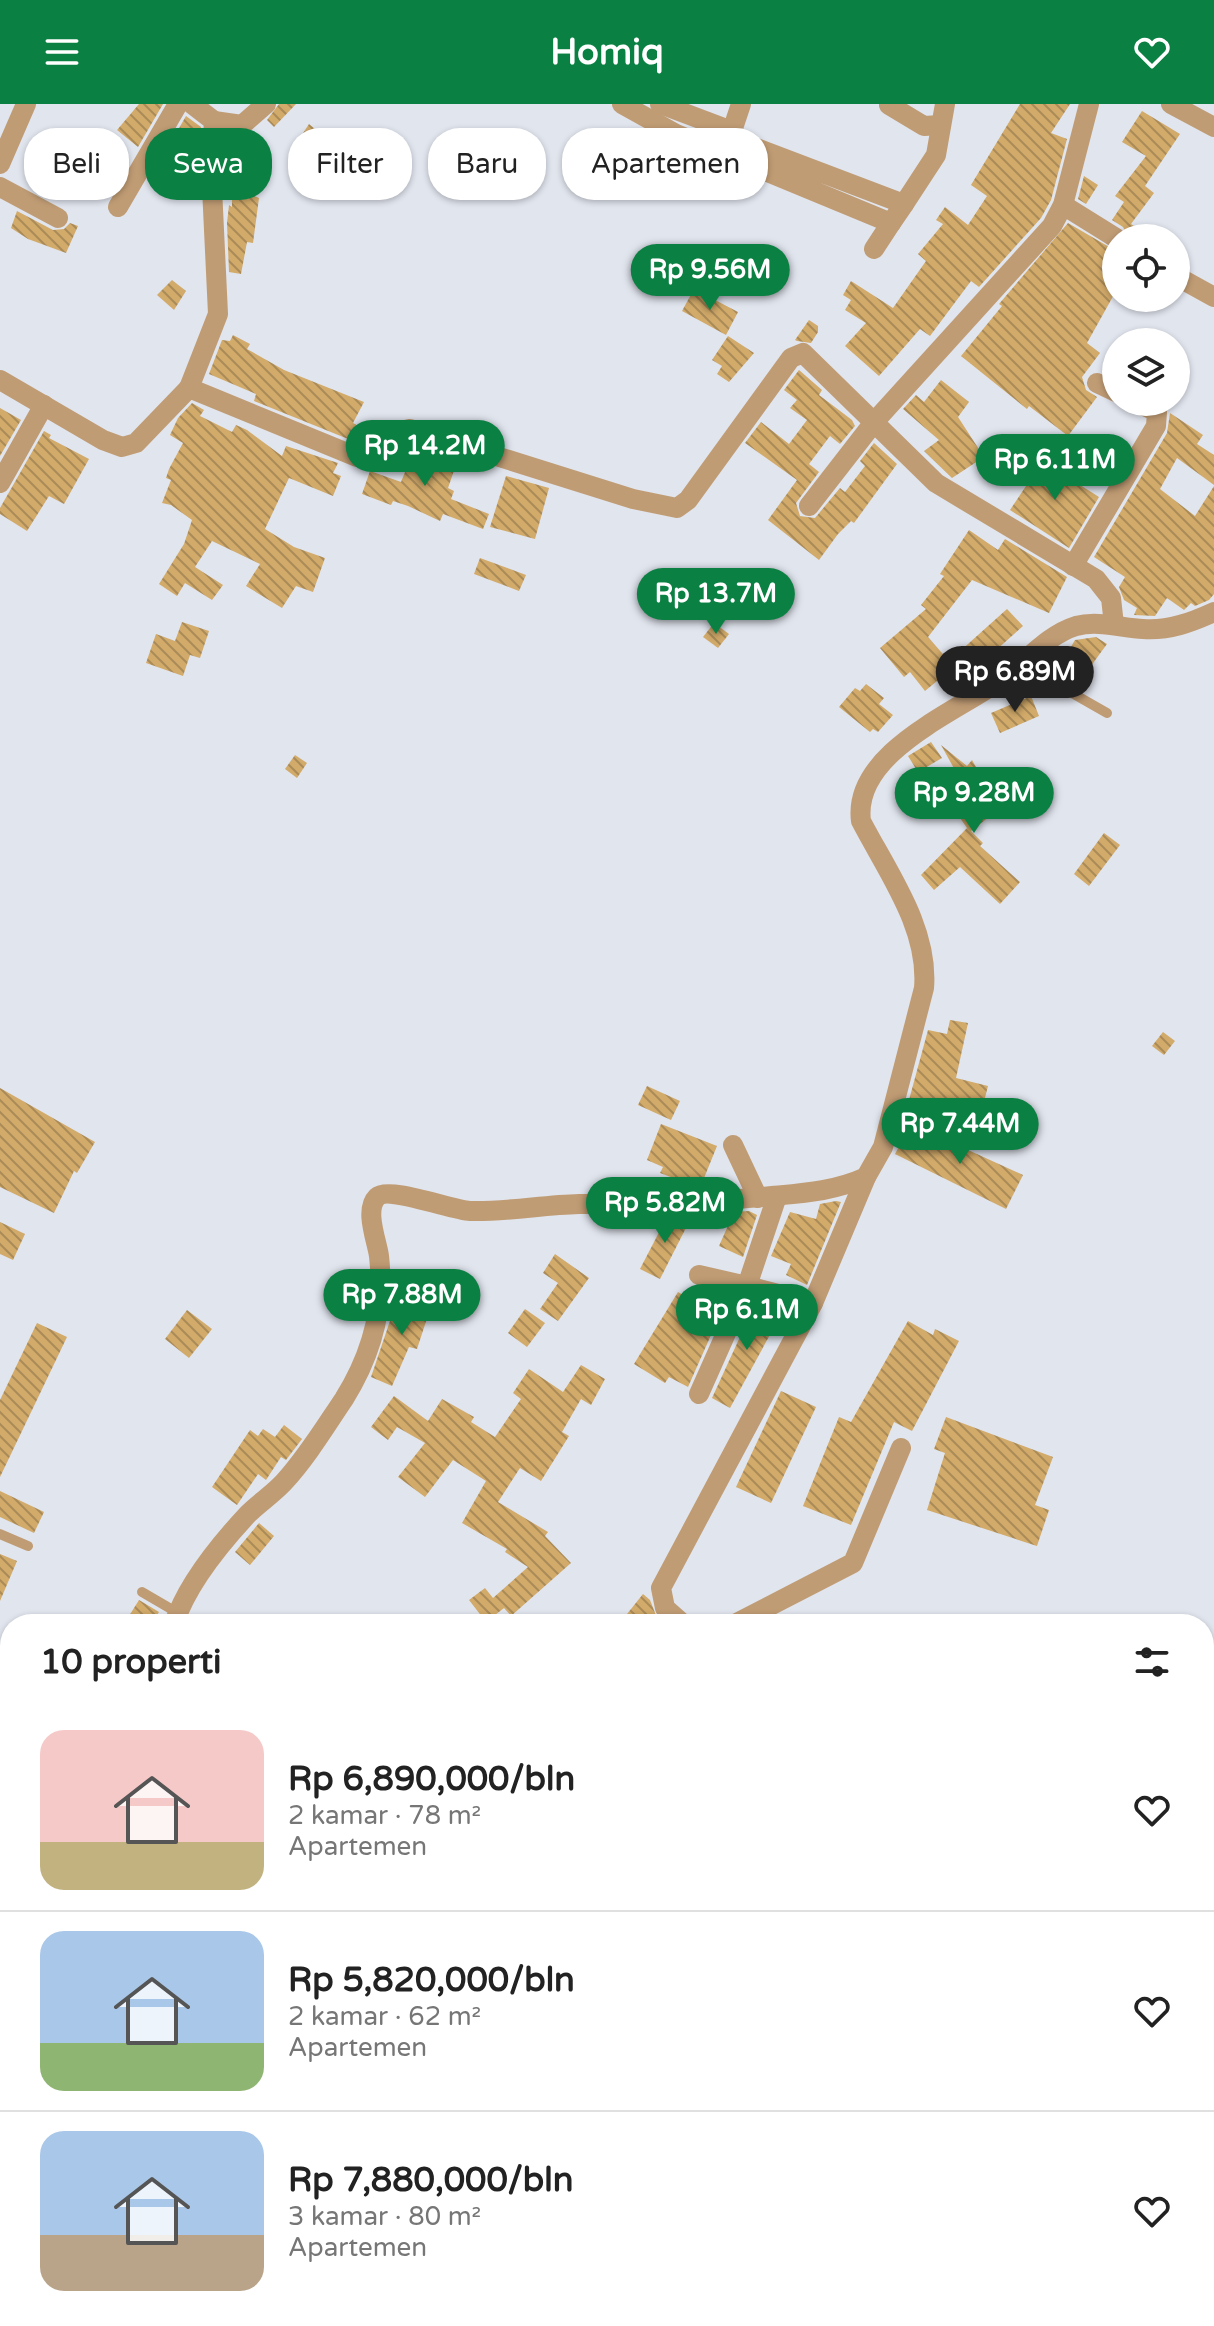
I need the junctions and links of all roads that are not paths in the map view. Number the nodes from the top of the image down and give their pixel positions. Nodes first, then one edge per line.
1 (26, 104) edge
2 (178, 104) edge
3 (192, 104) edge
4 (266, 104) edge
5 (622, 104) edge
6 (660, 104) edge
7 (741, 104) edge
8 (884, 104) edge
9 (945, 104) edge
10 (1089, 104) edge
11 (1171, 104) edge
12 (214, 121) junction
13 (941, 125) junction
14 (1214, 127) edge
15 (665, 128) edge
16 (705, 128) edge
17 (733, 128) edge
18 (768, 155) edge
19 (768, 161) edge
20 (0, 164) edge
21 (0, 187) edge
22 (904, 204) junction
23 (1063, 205) junction
24 (118, 207) dead end
25 (58, 218) dead end
26 (891, 223) junction
27 (1102, 229) edge
28 (874, 249) dead end
29 (1190, 284) edge
30 (1214, 297) edge
31 (0, 380) edge
32 (189, 388) junction
33 (44, 405) junction
34 (1157, 416) edge
35 (875, 421) junction
36 (0, 483) edge
37 (809, 506) dead end
38 (1073, 566) junction
39 (1214, 612) edge
40 (1114, 625) junction
41 (1021, 664) junction
42 (1107, 713) dead end
43 (895, 1104) junction
44 (970, 1128) dead end
45 (733, 1145) dead end
46 (866, 1177) junction
47 (768, 1197) junction
48 (699, 1275) dead end
49 (747, 1286) junction
50 (813, 1303) junction
51 (699, 1394) dead end
52 (901, 1448) dead end
53 (0, 1534) edge
54 (28, 1546) dead end
55 (142, 1592) dead end
56 (170, 1614) edge
57 (179, 1614) edge
58 (672, 1614) edge
59 (754, 1614) edge

1 - 20 street
2 - 24 street
3 - 12 street
4 - 12 street
5 - 15 street
6 - 16 street
7 - 17 street
8 - 13 street
9 - 13 street
10 - 23 street
11 - 14 street
12 - 32 street
13 - 22 street
18 - 22 street
19 - 26 street
21 - 25 street
22 - 26 street
23 - 27 street
23 - 35 street
26 - 28 street
29 - 30 street
31 - 33 street
32 - 33 street
32 - 35 street
33 - 36 street
34 - 38 street
35 - 37 street
35 - 38 street
38 - 40 street
39 - 40 street
40 - 41 street
41 - 42 lane
41 - 43 street
43 - 44 lane
43 - 46 street
45 - 47 street
46 - 47 street
46 - 50 street
47 - 49 street
47 - 57 street
48 - 49 street
49 - 50 street
49 - 51 street
50 - 58 street
52 - 59 street
53 - 54 lane
55 - 56 lane

